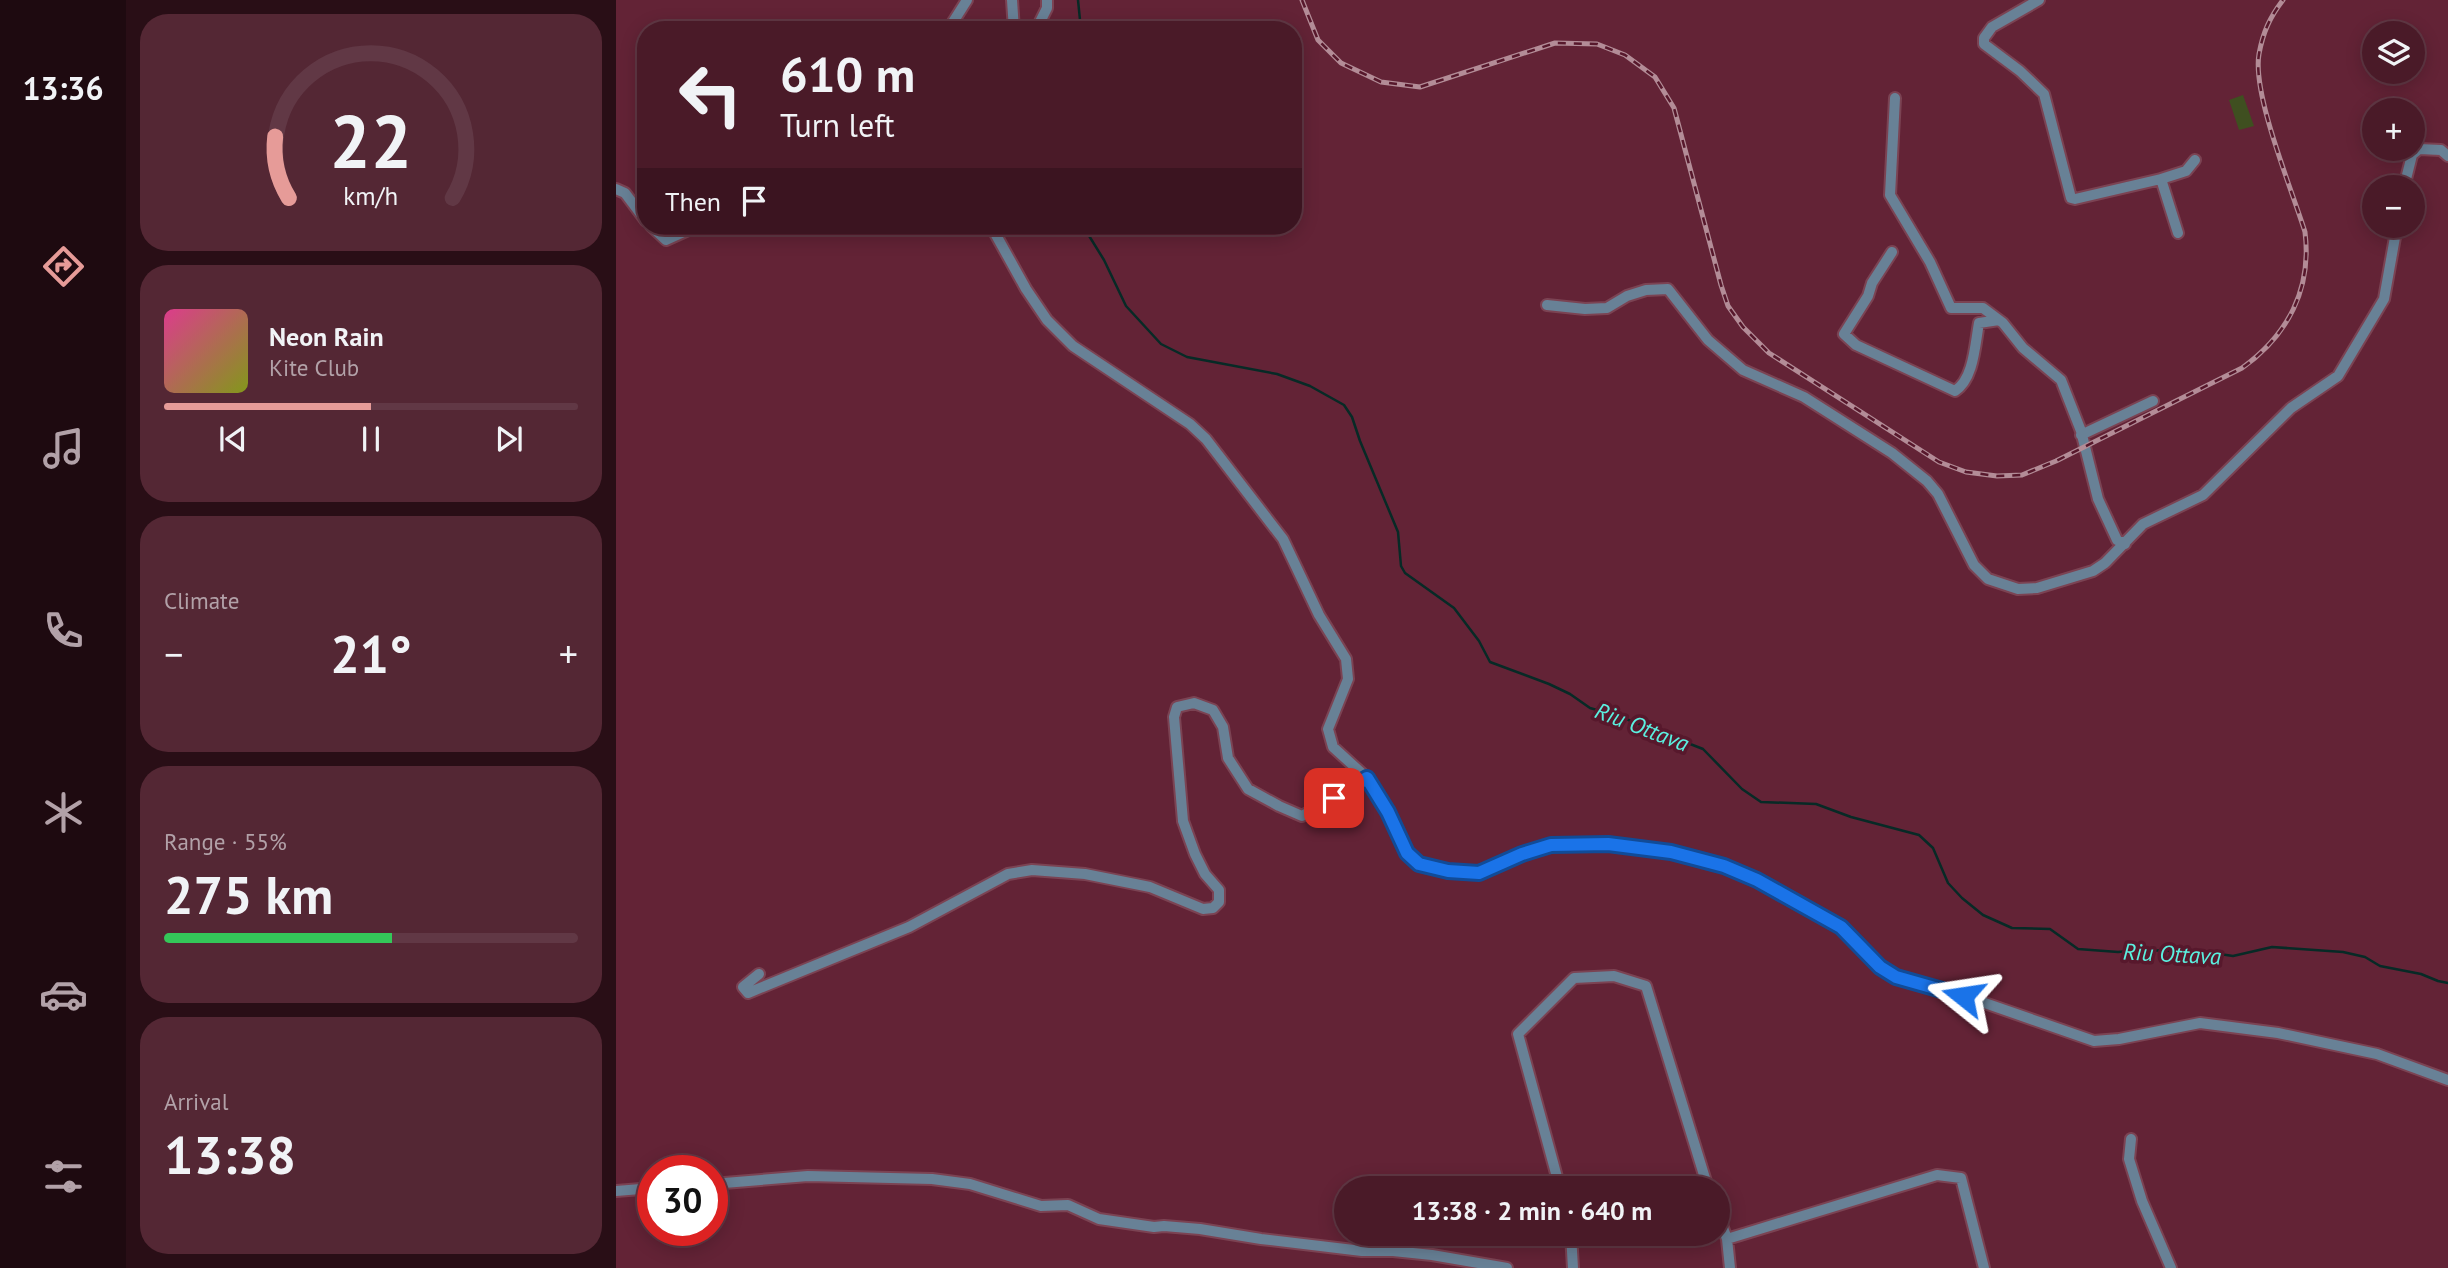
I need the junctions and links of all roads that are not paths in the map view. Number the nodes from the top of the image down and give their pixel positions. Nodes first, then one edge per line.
1 (967, 0) edge
2 (1012, 0) edge
3 (1047, 0) edge
4 (2039, 0) edge
5 (954, 21) edge
6 (1013, 21) edge
7 (1040, 21) edge
8 (1895, 98) dead end
9 (2448, 156) edge
10 (2195, 160) dead end
11 (2407, 175) edge
12 (2161, 179) junction
13 (616, 189) edge
14 (637, 209) edge
15 (2178, 233) dead end
16 (661, 235) edge
17 (677, 235) edge
18 (996, 235) edge
19 (2395, 238) edge
20 (1892, 252) dead end
21 (1547, 305) dead end
22 (1999, 320) junction
23 (2153, 401) dead end
24 (2081, 435) junction
25 (2125, 544) junction
26 (1367, 778) junction
27 (759, 974) dead end
28 (2448, 1080) edge
29 (2131, 1139) dead end
30 (1557, 1176) edge
31 (1704, 1176) edge
32 (728, 1183) edge
33 (637, 1189) edge
34 (616, 1191) edge
35 (1730, 1239) edge
36 (1572, 1246) edge
37 (1728, 1246) edge
38 (1507, 1268) edge
39 (1573, 1268) edge
40 (1730, 1268) edge
41 (1984, 1268) edge
42 (2171, 1268) edge

1 - 5 street
2 - 6 street
3 - 7 street
4 - 12 street
8 - 22 street
9 - 11 street
10 - 12 street
12 - 15 street
13 - 14 street
16 - 17 street
18 - 26 street
19 - 25 street
20 - 22 street
21 - 25 street
22 - 24 street
23 - 24 street
24 - 25 street
26 - 27 street
26 - 28 street
29 - 42 street
30 - 31 street
32 - 38 street
33 - 34 street
35 - 41 street
36 - 39 street
37 - 40 street

